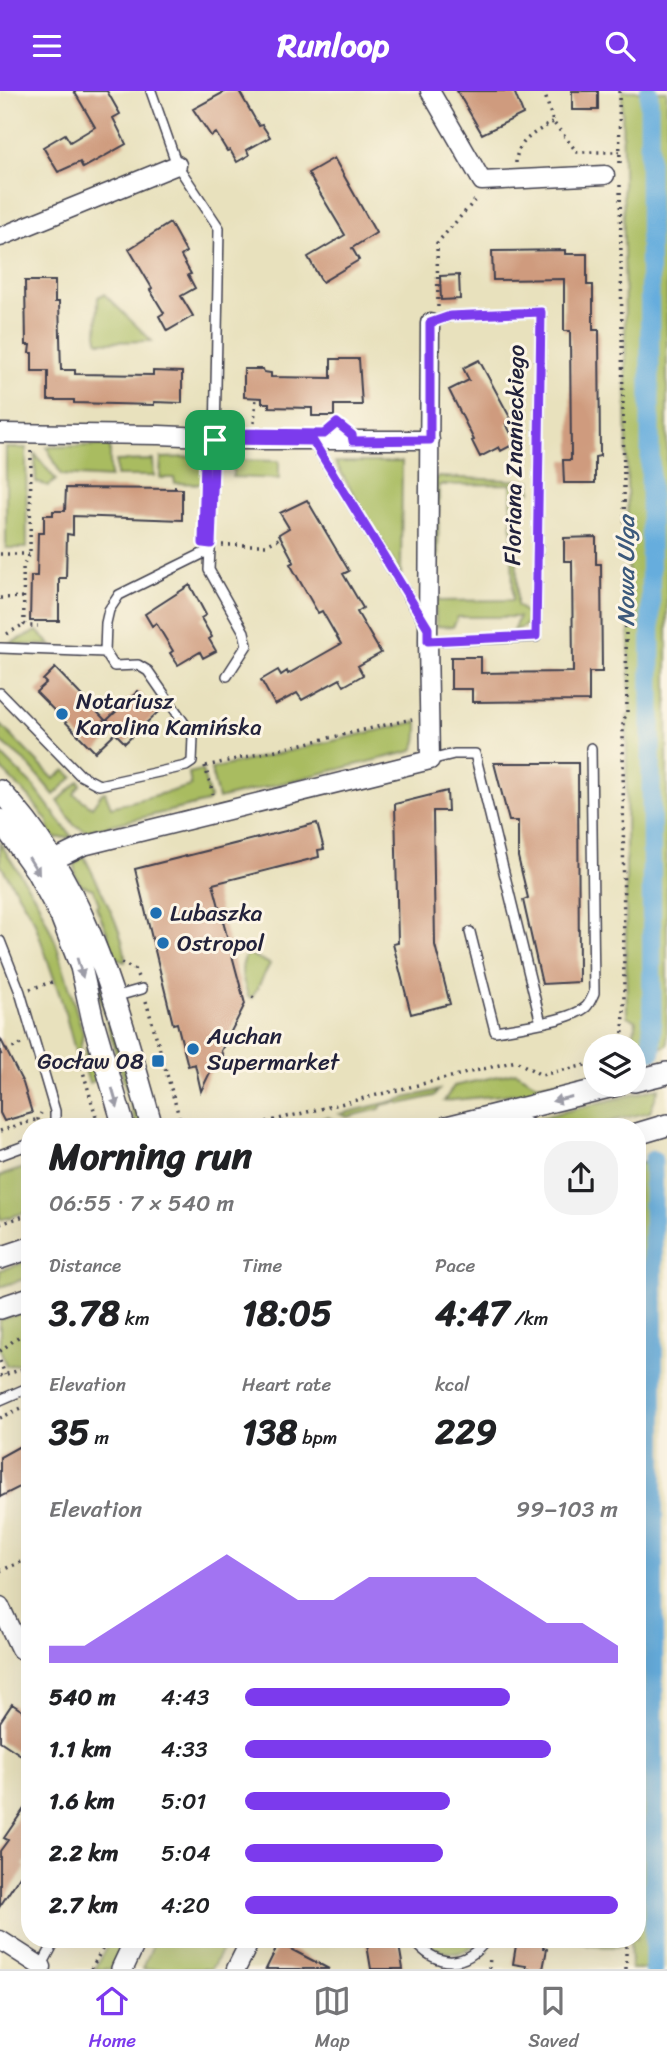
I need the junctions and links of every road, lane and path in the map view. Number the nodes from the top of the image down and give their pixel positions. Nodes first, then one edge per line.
1 (151, 91) edge
2 (430, 91) edge
3 (544, 91) edge
4 (619, 91) edge
5 (553, 122) junction
6 (620, 152) junction
7 (177, 165) junction
8 (605, 175) dead end
9 (516, 179) junction
10 (493, 181) junction
11 (0, 237) edge
12 (436, 321) junction
13 (256, 398) dead end
14 (0, 433) edge
15 (254, 433) dead end
16 (215, 440) junction
17 (430, 440) junction
18 (313, 441) junction
19 (32, 443) dead end
20 (174, 487) dead end
21 (180, 487) dead end
22 (281, 538) dead end
23 (211, 547) junction
24 (0, 554) edge
25 (30, 554) junction
26 (24, 597) junction
27 (0, 598) edge
28 (24, 624) junction
29 (38, 627) dead end
30 (12, 631) dead end
31 (428, 635) junction
32 (0, 648) edge
33 (104, 652) junction
34 (227, 676) dead end
35 (0, 693) edge
36 (420, 717) dead end
37 (591, 748) dead end
38 (430, 759) junction
39 (0, 791) edge
40 (213, 794) dead end
41 (0, 820) edge
42 (54, 860) junction
43 (470, 932) dead end
44 (0, 940) edge
45 (114, 961) dead end
46 (52, 982) dead end
47 (35, 987) dead end
48 (142, 989) junction
49 (114, 997) junction
50 (541, 1023) junction
51 (623, 1034) edge
52 (23, 1043) dead end
53 (0, 1053) edge
54 (583, 1066) edge
55 (667, 1073) edge
56 (646, 1078) edge
57 (583, 1094) edge
58 (55, 1111) junction
59 (507, 1113) junction
60 (36, 1118) edge
61 (55, 1118) edge
62 (121, 1118) edge
63 (149, 1118) edge
64 (179, 1118) edge
65 (283, 1118) edge
66 (486, 1118) edge
67 (522, 1118) edge
68 (21, 1123) edge
69 (667, 1125) edge
70 (0, 1131) edge
71 (646, 1131) edge
72 (21, 1147) edge
73 (0, 1155) edge
74 (21, 1218) edge
75 (0, 1224) edge
76 (21, 1251) edge
77 (0, 1258) edge
78 (21, 1301) edge
79 (0, 1308) edge
80 (21, 1335) edge
81 (0, 1351) edge
82 (0, 1362) edge
83 (21, 1370) edge
84 (3, 1376) edge
85 (21, 1391) edge
86 (0, 1400) edge
87 (21, 1408) edge
88 (0, 1419) edge
89 (21, 1562) edge
90 (0, 1571) edge
91 (0, 1606) edge
92 (20, 1649) dead end
93 (0, 1940) edge
94 (52, 1948) edge
95 (103, 1948) edge
96 (132, 1948) edge
97 (246, 1948) edge
98 (421, 1948) edge
99 (481, 1948) edge
100 (626, 1948) edge
101 (43, 1968) edge
102 (92, 1969) edge
103 (122, 1969) edge
104 (236, 1969) edge
105 (626, 1969) edge

1 - 7 lane
2 - 10 street
3 - 5 path
4 - 6 path
5 - 6 path
5 - 9 path
6 - 51 path
7 - 11 street
7 - 16 lane
8 - 9 street
9 - 10 street
10 - 12 path
12 - 17 street
12 - 31 lane, Floriana Znanieckiego
13 - 15 path
14 - 16 street
16 - 18 street
16 - 23 lane
17 - 18 street
17 - 31 street
18 - 31 lane
19 - 25 path
20 - 21 path
22 - 23 path
23 - 33 lane
23 - 34 lane
24 - 25 path
25 - 26 path
26 - 27 path
26 - 28 path
28 - 29 path
28 - 30 path
31 - 38 street
32 - 33 lane
33 - 35 lane
36 - 40 path
37 - 50 lane
38 - 42 street
38 - 50 lane
39 - 42 street
41 -> 62 street
42 - 49 street
43 - 50 lane
44 - 58 lane
45 - 48 path
46 - 47 path
48 - 49 lane
48 - 64 path
49 - 63 street
52 - 53 path
54 - 65 path
55 - 56 street
57 -> 59 street
58 - 60 path
58 - 61 lane
59 - 66 street
59 - 67 lane
68 - 70 path
69 - 71 street
72 - 73 lane
74 - 75 path
76 - 77 street
78 - 79 street
80 - 81 path
82 - 84 path
83 - 84 path
85 - 86 lane
87 - 88 path
89 - 90 path
91 - 92 street
93 - 101 street
94 - 101 lane
95 - 102 path
96 - 103 street
97 - 104 street
98 - 99 lane
100 - 105 path

